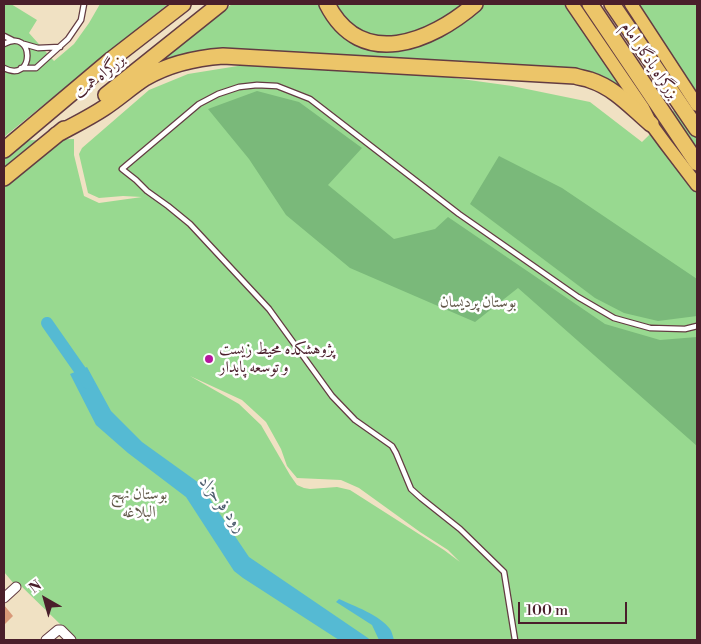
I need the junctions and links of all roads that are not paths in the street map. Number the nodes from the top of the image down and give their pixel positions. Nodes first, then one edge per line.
1 (84, 4) edge
2 (182, 4) edge
3 (220, 4) edge
4 (327, 4) edge
5 (475, 4) edge
6 (572, 4) edge
7 (590, 4) edge
8 (612, 4) edge
9 (631, 4) edge
10 (4, 36) edge
11 (13, 41) junction
12 (4, 44) edge
13 (22, 44) junction
14 (60, 47) junction
15 (4, 68) edge
16 (21, 68) junction
17 (697, 105) edge
18 (651, 124) junction
19 (697, 129) edge
20 (56, 135) junction
21 (4, 150) edge
22 (697, 163) edge
23 (4, 178) edge
24 (697, 185) edge
25 (697, 326) edge
26 (16, 587) dead end
27 (4, 598) edge
28 (46, 640) edge
29 (71, 640) edge
30 (515, 640) edge

1 - 14 lane
2 - 21 highway, بزرگراه همت
3 - 20 highway, بزرگراه همت
4 - 5 highway
6 - 18 main road
7 - 22 highway, بزرگراه یادگار امام
8 - 19 highway, بزرگراه یادگار امام
9 - 17 main road
10 - 11 lane
11 - 12 lane
11 - 13 lane
13 - 14 lane
13 - 16 lane
14 - 16 lane
15 - 16 lane
18 - 20 highway
18 - 24 main road
20 - 23 highway, بزرگراه همت
25 - 30 lane
26 - 27 street
28 - 29 street

